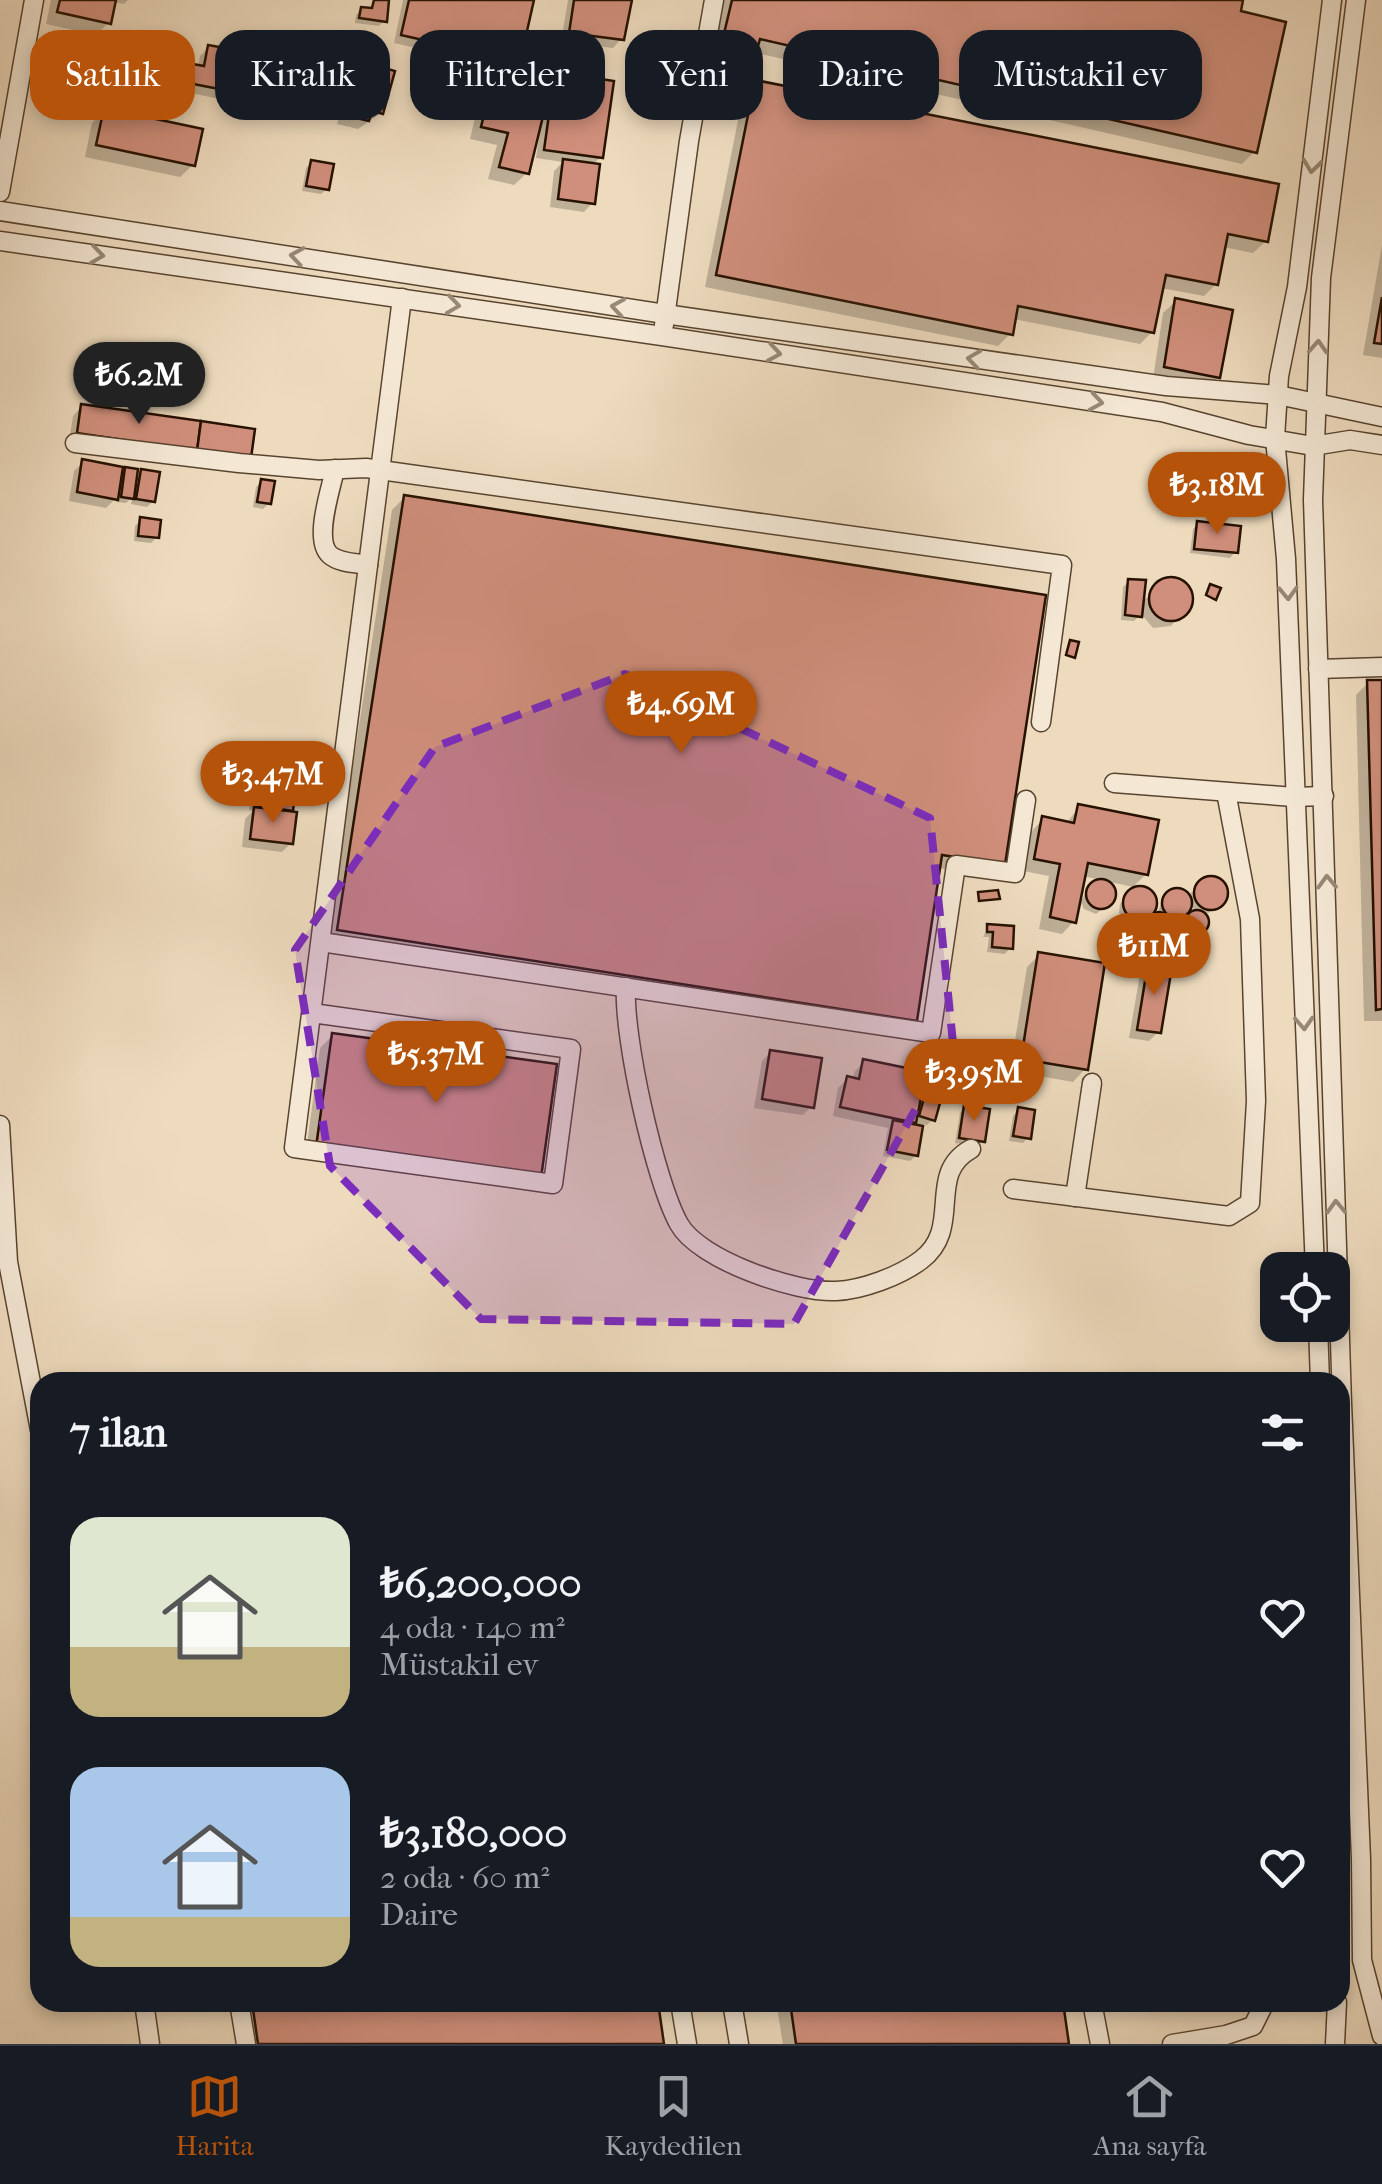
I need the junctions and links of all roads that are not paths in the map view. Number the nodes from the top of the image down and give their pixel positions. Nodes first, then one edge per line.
1 (34, 0) edge
2 (714, 0) edge
3 (1332, 0) edge
4 (1356, 0) edge
5 (0, 192) edge
6 (0, 212) edge
7 (0, 241) edge
8 (402, 298) junction
9 (665, 314) junction
10 (662, 336) junction
11 (1278, 396) junction
12 (1315, 403) junction
13 (1382, 417) edge
14 (1275, 438) junction
15 (75, 443) dead end
16 (1382, 445) edge
17 (1314, 446) junction
18 (334, 469) junction
19 (380, 471) junction
20 (368, 565) junction
21 (1382, 667) edge
22 (1318, 668) junction
23 (1041, 722) dead end
24 (1114, 784) dead end
25 (1226, 792) junction
26 (1324, 796) junction
27 (1294, 797) junction
28 (1026, 800) dead end
29 (321, 942) junction
30 (626, 988) junction
31 (312, 1013) junction
32 (1092, 1083) dead end
33 (0, 1125) edge
34 (971, 1149) dead end
35 (1013, 1189) dead end
36 (1075, 1197) junction
37 (1314, 1252) edge
38 (1319, 1342) edge
39 (1320, 1372) edge
40 (1340, 1372) edge
41 (30, 1378) edge
42 (1350, 1608) edge
43 (145, 2012) edge
44 (241, 2012) edge
45 (682, 2012) edge
46 (734, 2012) edge
47 (1094, 2012) edge
48 (1261, 2012) edge
49 (1337, 2012) edge
50 (1382, 2036) edge
51 (150, 2044) edge
52 (246, 2044) edge
53 (687, 2044) edge
54 (739, 2044) edge
55 (1100, 2044) edge
56 (1172, 2044) edge
57 (1335, 2044) edge

1 - 5 street
2 - 9 street
3 -> 11 street
12 -> 4 street
9 -> 6 street
7 -> 8 street
8 -> 10 street
8 - 19 street
9 - 10 street
11 -> 9 street
10 -> 14 street
11 - 12 street
11 - 14 street
12 - 13 street
12 - 17 street
14 - 17 street
14 -> 27 street
15 - 18 street
16 - 17 street
17 - 22 street
18 - 19 street
18 - 20 street
19 - 20 street
19 - 23 street
20 - 29 street
21 - 22 street
22 - 26 street
24 - 25 street
25 - 27 street
25 - 36 street
26 - 27 street
40 -> 26 street
27 -> 37 street
28 - 30 street
29 - 30 street
29 - 31 street
30 - 34 street
31 - 31 street
32 - 36 street
33 - 41 street
35 - 36 street
38 - 39 street
42 - 50 street
43 - 51 street
44 - 52 street
45 - 53 street
46 - 54 street
47 - 55 street
48 - 56 street
49 - 57 street

